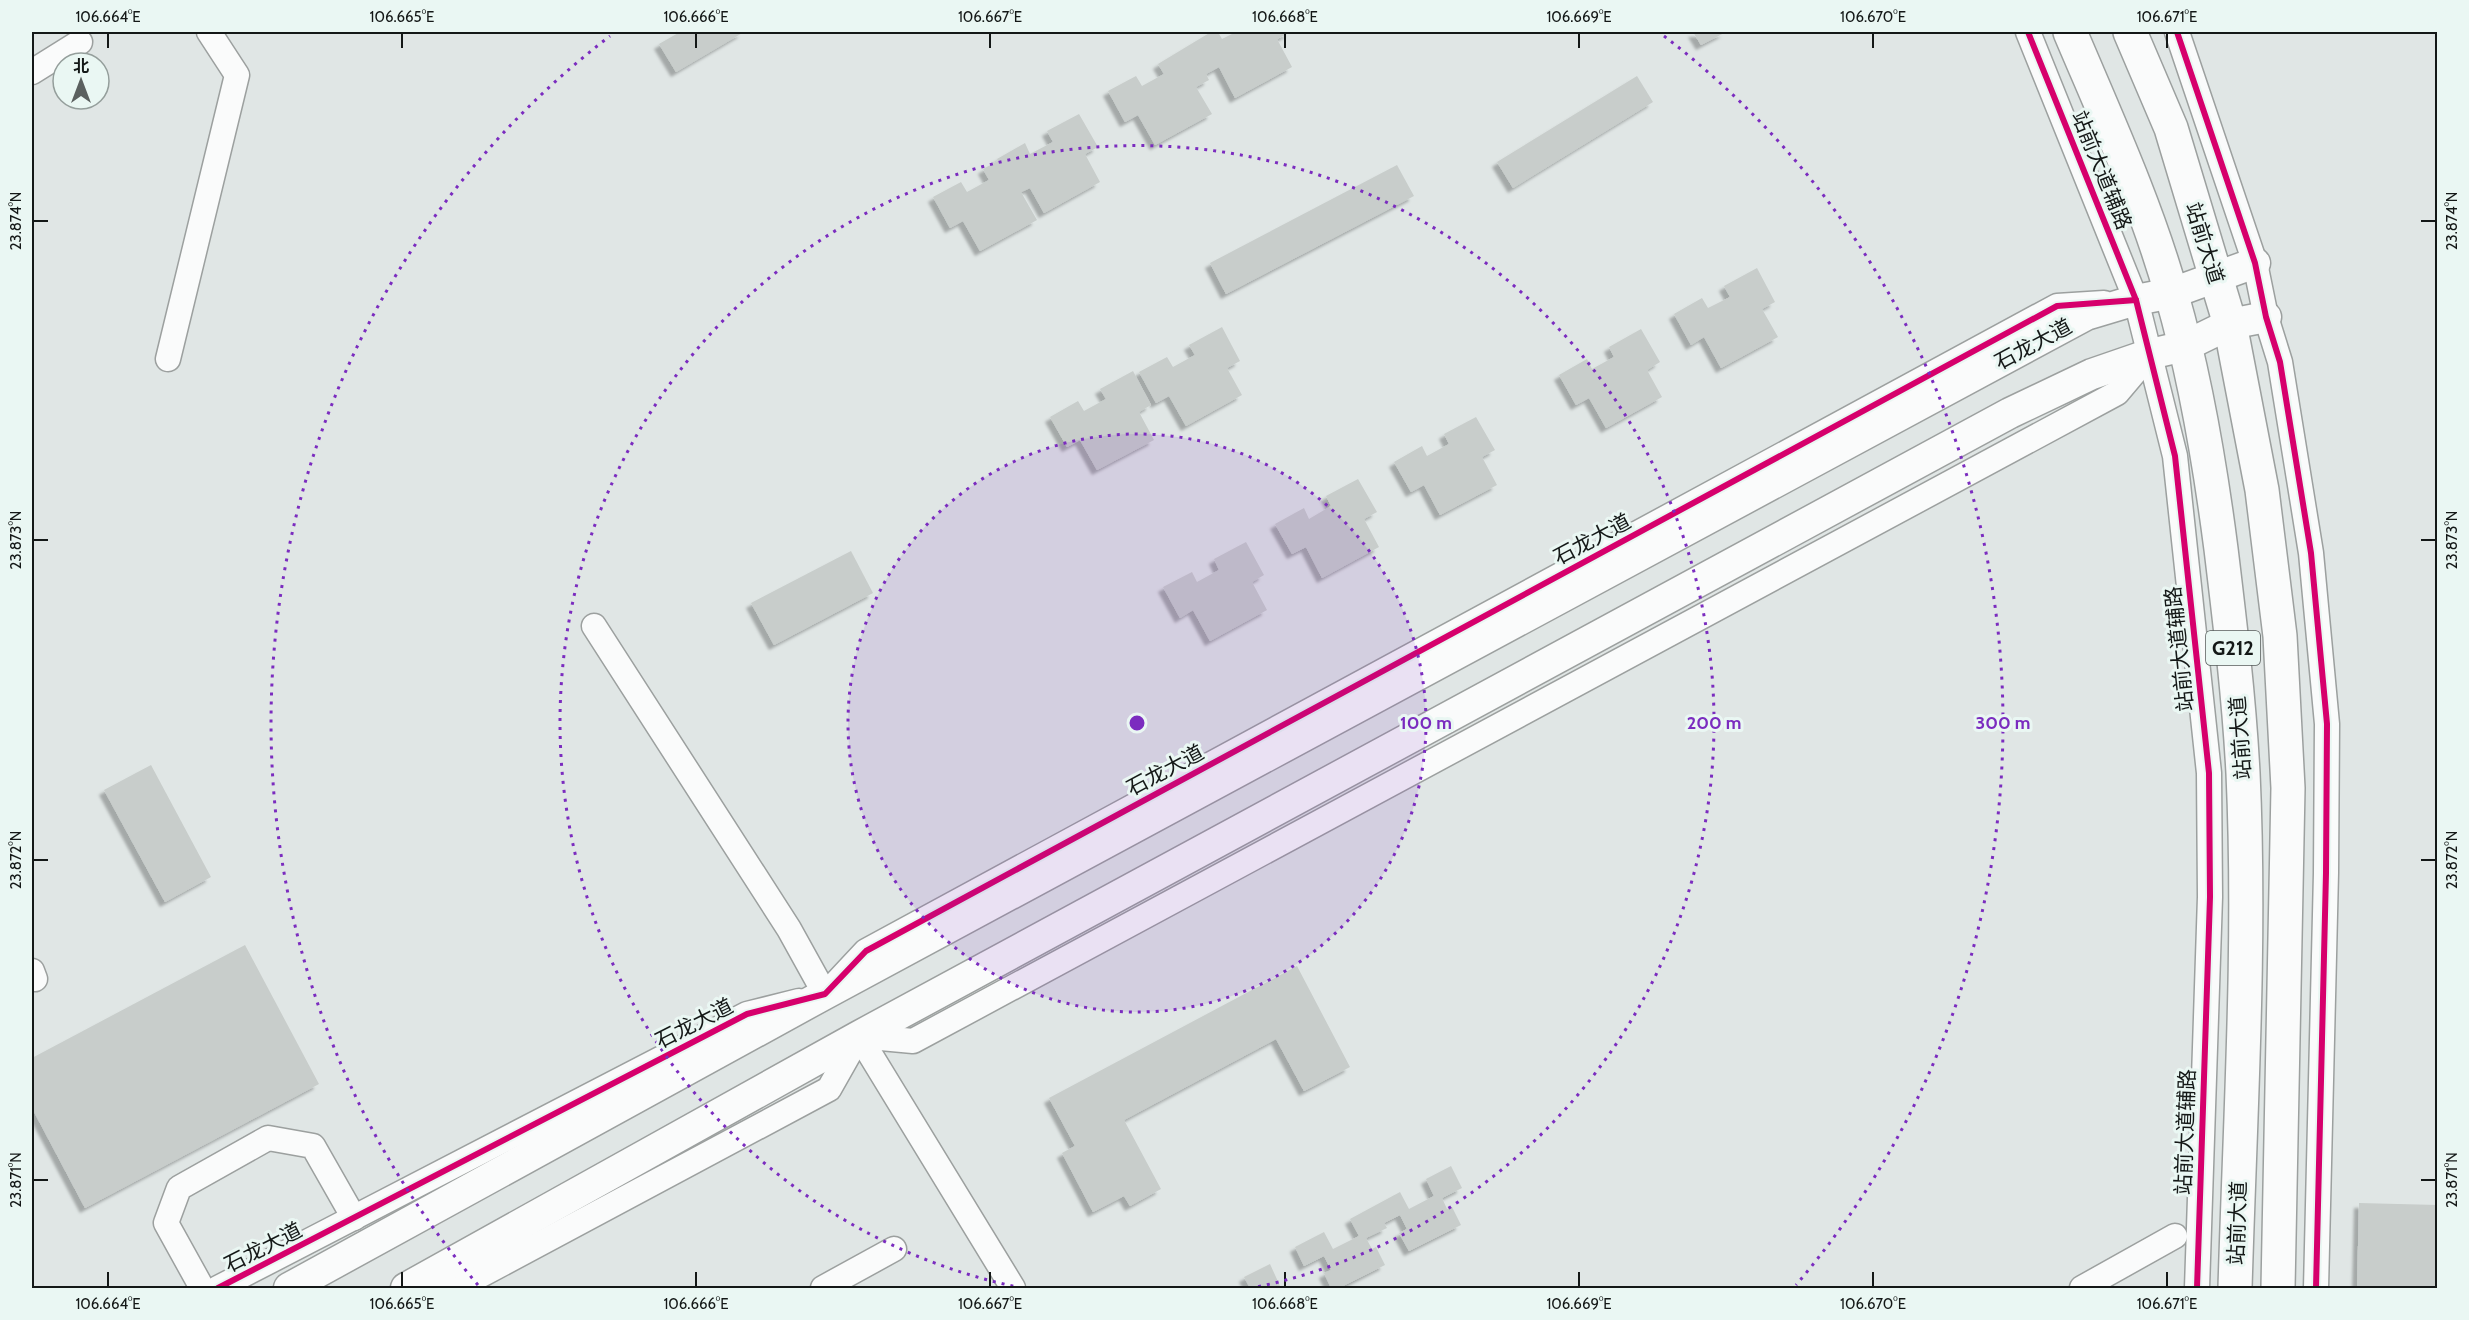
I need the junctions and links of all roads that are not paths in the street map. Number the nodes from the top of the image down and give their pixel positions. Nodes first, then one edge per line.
1 (209, 32) edge
2 (2028, 32) edge
3 (2070, 32) edge
4 (2130, 32) edge
5 (2177, 32) edge
6 (80, 42) dead end
7 (32, 72) edge
8 (2254, 263) junction
9 (2215, 276) junction
10 (2172, 293) junction
11 (2136, 300) junction
12 (2266, 317) junction
13 (2229, 324) junction
14 (2185, 346) junction
15 (2150, 354) junction
16 (168, 359) dead end
17 (594, 626) dead end
18 (825, 994) junction
19 (859, 1036) junction
20 (354, 1218) junction
21 (2175, 1236) dead end
22 (894, 1250) dead end
23 (202, 1288) edge
24 (218, 1288) edge
25 (289, 1288) edge
26 (406, 1288) edge
27 (424, 1288) edge
28 (823, 1288) edge
29 (1013, 1288) edge
30 (2082, 1288) edge
31 (2197, 1288) edge
32 (2235, 1288) edge
33 (2278, 1288) edge
34 (2316, 1288) edge

1 - 16 street
2 - 11 street, 站前大道辅路
3 - 10 highway, 站前大道 / G212
4 - 9 highway, 站前大道 / G212
5 - 8 street
6 - 7 street
8 - 9 main road, 石龙大道
8 - 12 street
9 - 10 main road, 石龙大道
9 - 13 highway, 站前大道 / G212
10 - 11 main road, 石龙大道
10 - 14 highway, 站前大道 / G212
11 - 15 street, 站前大道辅路
11 - 18 main road, 石龙大道
12 - 13 main road
12 - 34 street
13 - 14 main road
13 - 33 highway, 站前大道 / G212
14 - 15 main road
14 - 32 highway, 站前大道 / G212
15 - 19 main road
15 - 31 street, 站前大道辅路
17 - 18 street
18 - 20 street, 石龙大道
18 - 25 main road, 石龙大道
19 - 26 main road
19 - 27 street
19 - 29 street
20 - 23 street
20 - 24 street, 石龙大道
21 - 30 street
22 - 28 street

